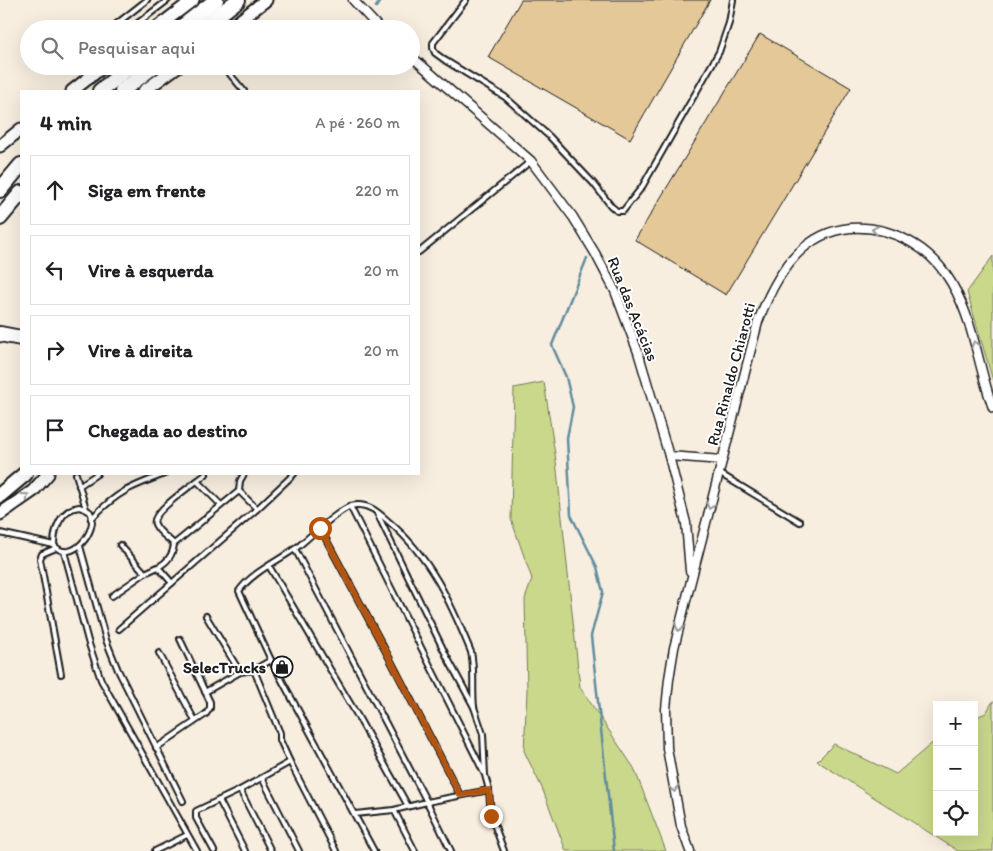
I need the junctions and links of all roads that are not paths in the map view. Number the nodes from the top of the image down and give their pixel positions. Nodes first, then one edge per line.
1 (147, 0) edge
2 (168, 0) edge
3 (193, 0) edge
4 (216, 0) edge
5 (238, 0) edge
6 (266, 0) edge
7 (353, 0) edge
8 (466, 0) edge
9 (733, 0) edge
10 (121, 20) edge
11 (142, 20) edge
12 (167, 20) edge
13 (190, 20) edge
14 (212, 20) edge
15 (240, 20) edge
16 (372, 20) edge
17 (420, 64) edge
18 (92, 75) edge
19 (120, 75) edge
20 (142, 75) edge
21 (166, 75) edge
22 (231, 75) edge
23 (73, 90) edge
24 (101, 90) edge
25 (123, 90) edge
26 (145, 90) edge
27 (243, 90) edge
28 (20, 131) edge
29 (0, 146) edge
30 (531, 161) junction
31 (20, 166) edge
32 (0, 190) edge
33 (20, 194) edge
34 (0, 218) edge
35 (420, 251) edge
36 (0, 334) edge
37 (20, 338) edge
38 (993, 408) edge
39 (669, 456) junction
40 (722, 460) junction
41 (719, 473) junction
42 (25, 475) edge
43 (47, 475) edge
44 (76, 475) edge
45 (96, 475) edge
46 (162, 475) edge
47 (205, 475) edge
48 (243, 475) edge
49 (293, 475) edge
50 (197, 481) junction
51 (80, 486) junction
52 (239, 491) junction
53 (0, 495) edge
54 (221, 505) junction
55 (350, 506) junction
56 (86, 509) junction
57 (256, 509) junction
58 (376, 511) junction
59 (0, 514) edge
60 (91, 519) junction
61 (800, 522) dead end
62 (320, 528) junction
63 (0, 533) edge
64 (174, 544) junction
65 (120, 545) dead end
66 (55, 546) junction
67 (80, 546) junction
68 (295, 549) junction
69 (64, 552) junction
70 (269, 566) junction
71 (158, 567) junction
72 (145, 573) junction
73 (691, 581) junction
74 (172, 583) junction
75 (112, 596) dead end
76 (206, 616) dead end
77 (119, 629) dead end
78 (180, 639) dead end
79 (159, 653) dead end
80 (271, 660) junction
81 (254, 670) junction
82 (240, 672) junction
83 (61, 674) dead end
84 (205, 692) junction
85 (474, 707) junction
86 (195, 721) junction
87 (156, 748) junction
88 (290, 762) junction
89 (485, 775) junction
90 (262, 778) junction
91 (240, 790) junction
92 (489, 790) junction
93 (460, 795) junction
94 (219, 800) junction
95 (184, 802) dead end
96 (427, 802) junction
97 (408, 806) junction
98 (394, 810) junction
99 (355, 814) junction
100 (187, 835) junction
101 (155, 851) edge
102 (197, 851) edge
103 (214, 851) edge
104 (245, 851) edge
105 (271, 851) edge
106 (299, 851) edge
107 (336, 851) edge
108 (374, 851) edge
109 (415, 851) edge
110 (451, 851) edge
111 (504, 851) edge
112 (690, 851) edge

1 - 10 lane
2 - 11 lane
3 - 12 main road
4 - 13 highway
5 - 14 highway
6 - 15 main road
7 - 16 street
8 - 9 lane
17 - 30 street, Rua das Acácias
18 - 23 main road
19 - 24 highway
20 - 25 highway
21 - 26 main road
22 - 27 lane
28 - 29 main road
30 - 35 lane
30 - 39 street, Rua das Acácias
31 - 32 highway
33 - 34 highway
36 - 37 highway
38 -> 40 street, Rua Rinaldo Chiarotti
39 - 40 street
39 - 73 street, Rua das Acácias
40 - 41 street, Rua Rinaldo Chiarotti
41 - 61 lane
41 -> 73 street, Rua Rinaldo Chiarotti
42 - 53 highway
59 -> 43 main road
44 - 51 lane
45 - 51 lane
46 - 60 lane
47 - 50 lane
48 - 52 lane
49 - 57 lane
50 - 54 lane
50 - 64 lane
51 - 56 lane
52 - 54 lane
52 - 57 lane
54 - 64 lane
55 - 58 lane
55 - 62 lane
55 - 89 lane
56 - 60 lane
56 - 66 lane
57 - 74 lane
58 - 85 lane
58 - 85 lane
60 - 67 lane
62 - 68 lane
62 - 93 lane
63 - 66 lane
64 - 71 lane
65 - 72 lane
66 - 69 lane
66 - 83 lane
67 - 69 lane
67 - 87 lane
68 - 70 lane
68 - 96 lane
69 - 100 lane
70 - 80 lane
70 - 97 lane
71 - 72 lane
71 - 74 lane
72 - 75 lane
73 -> 112 street, Rua Rinaldo Chiarotti
74 - 77 lane
76 - 82 lane
78 - 84 lane
79 - 86 lane
80 - 81 lane
80 - 99 lane
81 - 82 lane
81 - 88 lane
82 - 84 lane
84 - 86 lane
85 - 89 lane
86 - 87 lane
87 - 95 lane
88 - 90 lane
88 - 107 lane
89 - 92 lane
90 - 91 lane
90 - 106 lane
91 - 94 lane
91 - 105 lane
92 - 93 lane
92 - 111 lane
93 - 96 lane
94 - 103 lane
94 - 104 lane
96 - 97 lane
96 - 110 lane
97 - 98 lane
98 - 99 lane
98 - 109 lane
99 - 108 lane
100 - 101 lane
100 - 102 lane

